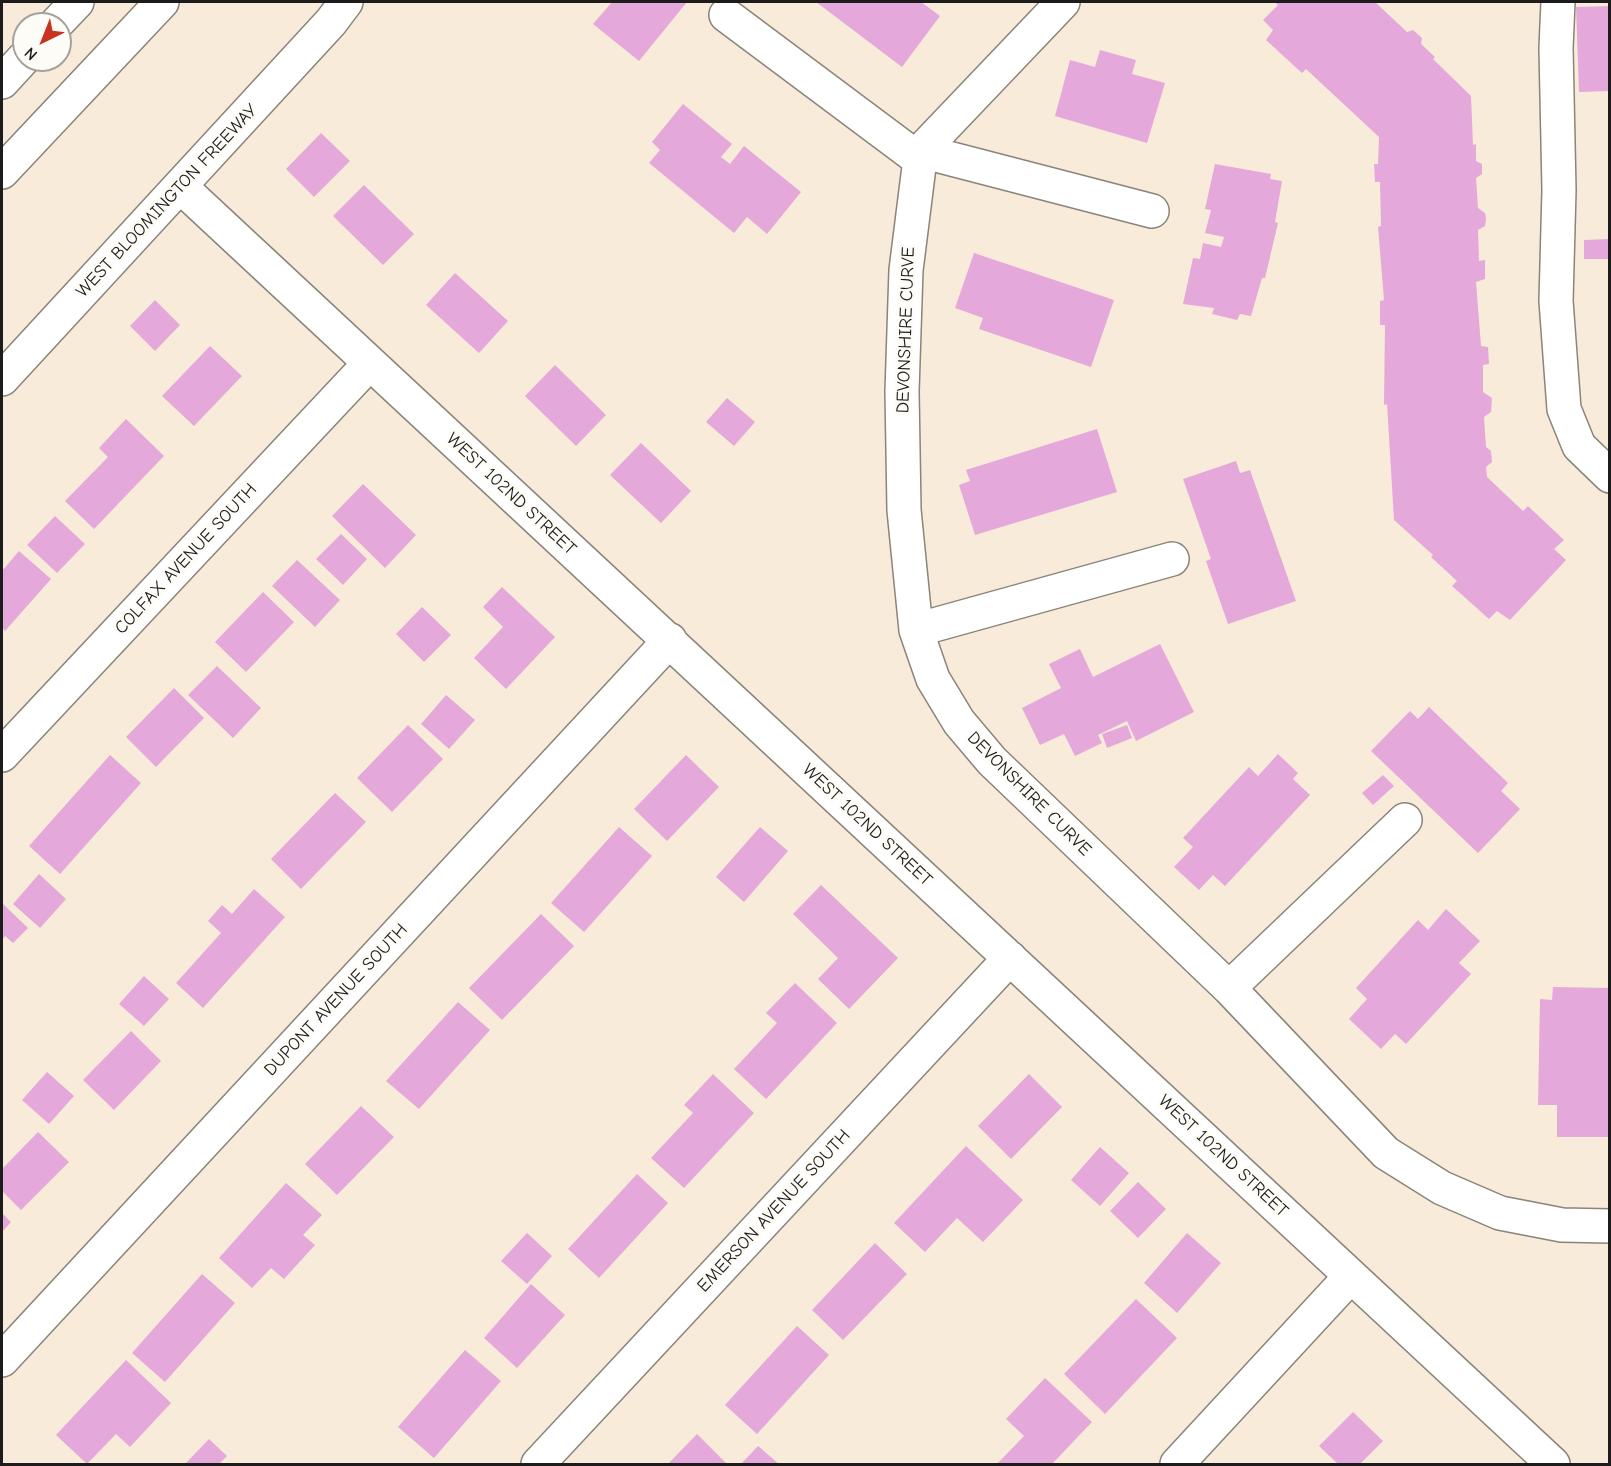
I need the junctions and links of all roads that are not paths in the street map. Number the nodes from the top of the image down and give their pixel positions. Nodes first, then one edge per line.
1 (162, 2) edge
2 (367, 2) edge
3 (1063, 2) edge
4 (1558, 2) edge
5 (339, 12) edge
6 (726, 15) dead end
7 (920, 155) junction
8 (2, 172) edge
9 (181, 187) junction
10 (1152, 211) dead end
11 (370, 363) junction
12 (2, 380) edge
13 (1610, 476) edge
14 (1172, 559) dead end
15 (916, 630) junction
16 (670, 640) junction
17 (2, 755) edge
18 (1405, 820) dead end
19 (1010, 958) junction
20 (1229, 988) junction
21 (1610, 1226) edge
22 (1352, 1276) junction
23 (2, 1360) edge
24 (538, 1464) edge
25 (1177, 1464) edge
26 (1553, 1464) edge

1 - 8 main road
2 - 5 main road, WEST BLOOMINGTON FREEWAY
3 - 7 main road
4 - 13 main road
5 - 9 main road, WEST BLOOMINGTON FREEWAY
6 - 7 main road
7 - 10 main road
7 - 15 main road, DEVONSHIRE CURVE
9 - 11 main road, WEST 102ND STREET
9 - 12 main road, WEST BLOOMINGTON FREEWAY
11 - 16 main road, WEST 102ND STREET
11 - 17 main road, COLFAX AVENUE SOUTH
14 - 15 main road
15 - 20 main road, DEVONSHIRE CURVE
16 - 19 main road, WEST 102ND STREET
16 - 23 main road, DUPONT AVENUE SOUTH
18 - 20 main road
19 - 22 main road, WEST 102ND STREET
19 - 24 main road, EMERSON AVENUE SOUTH
20 - 21 main road, DEVONSHIRE CURVE
22 - 25 main road
22 - 26 main road, WEST 102ND STREET

